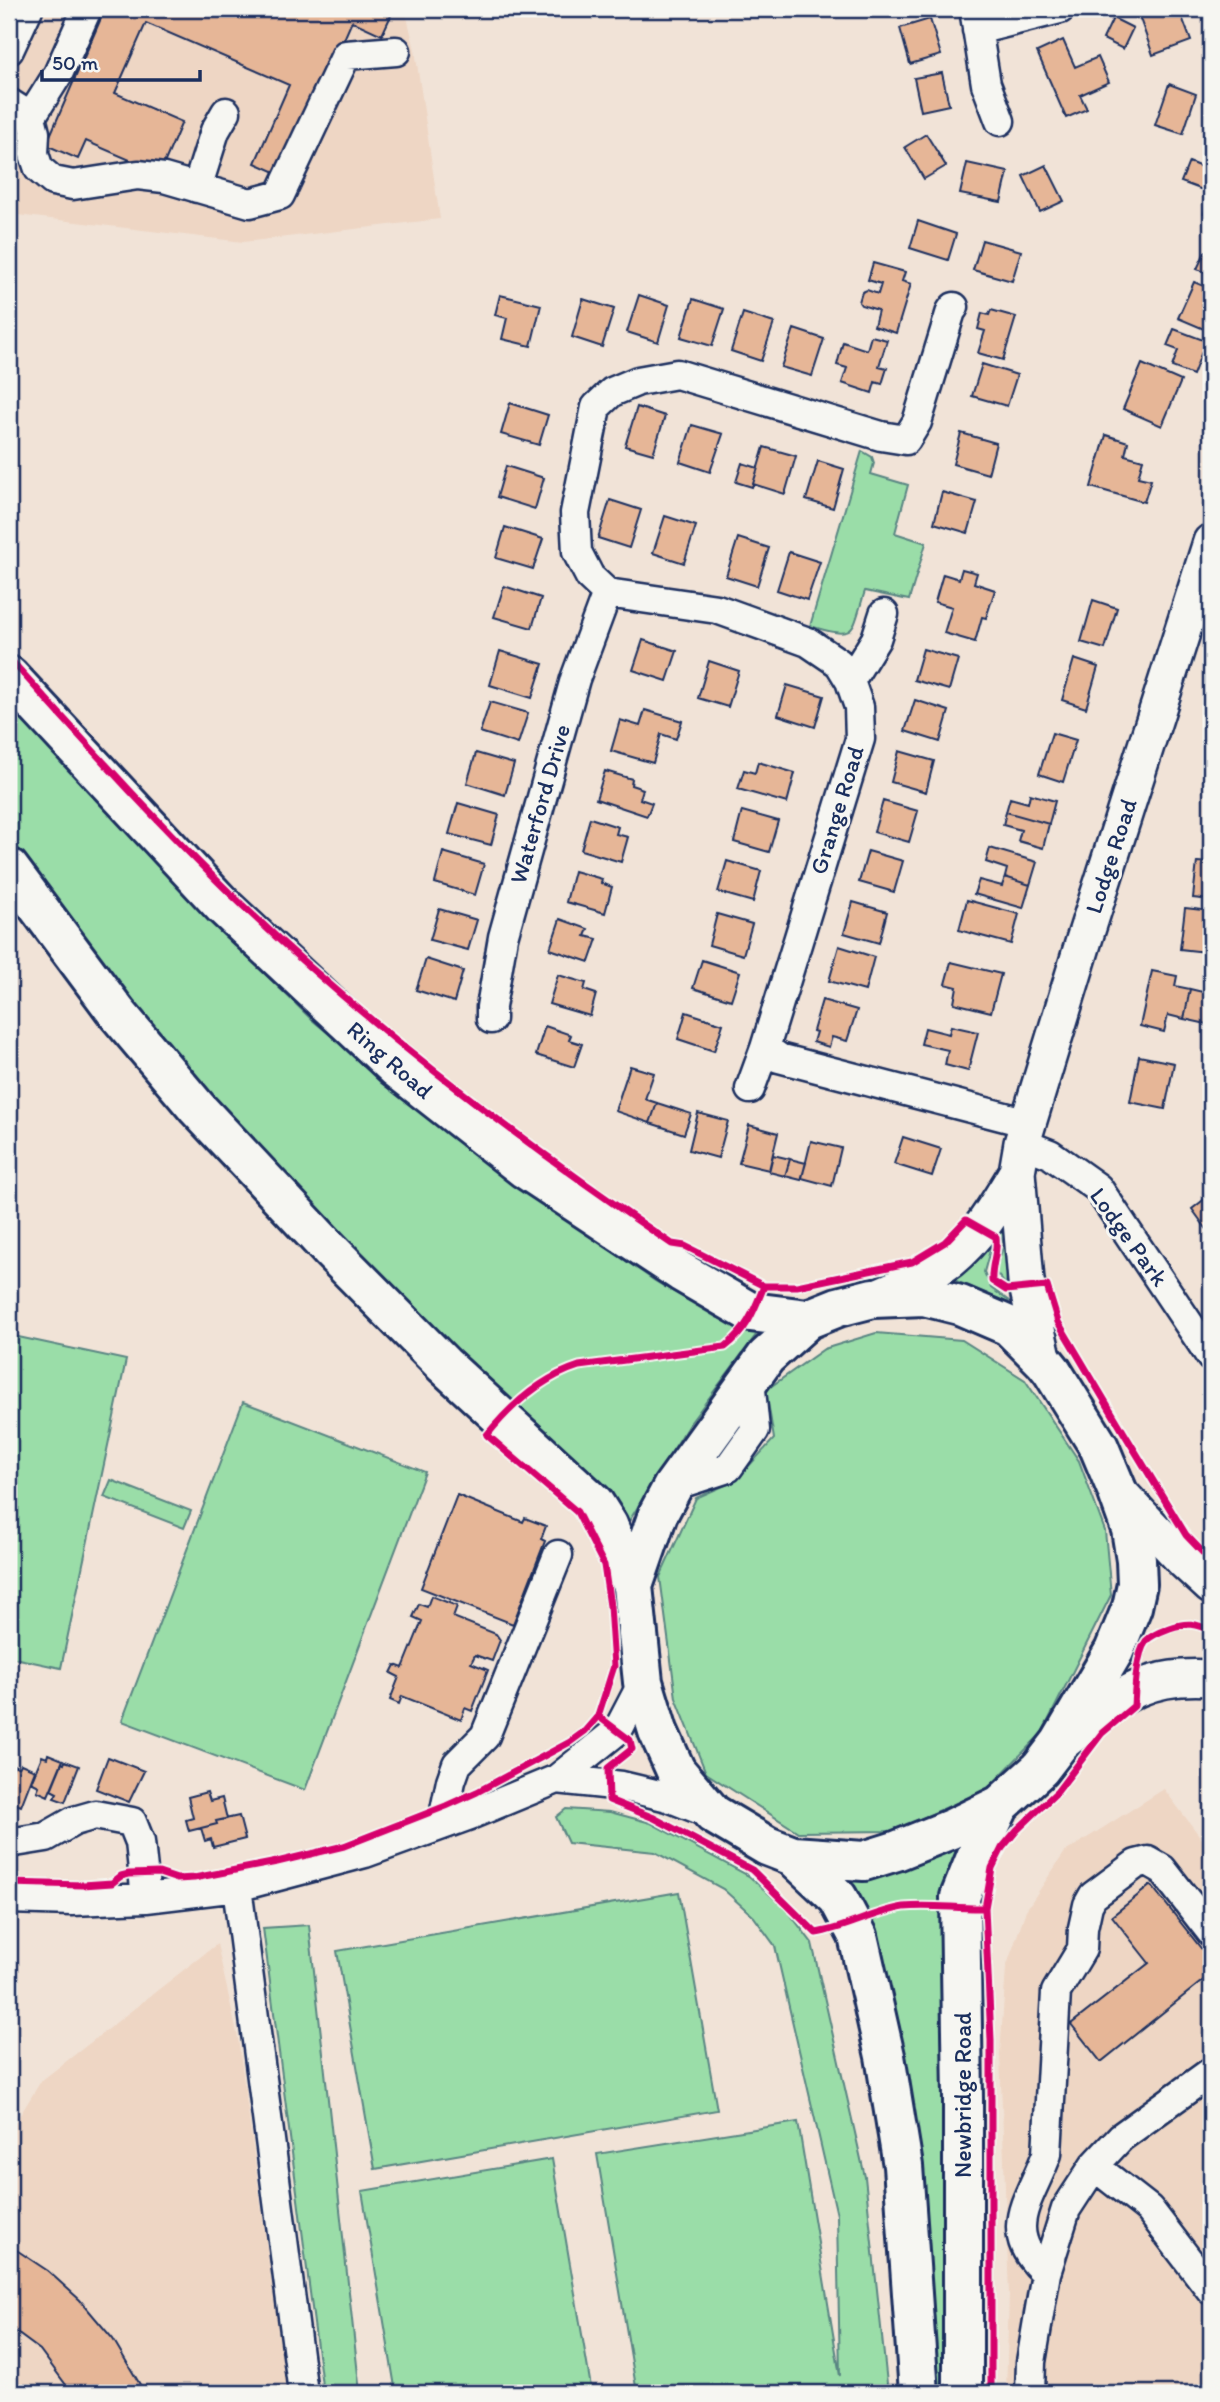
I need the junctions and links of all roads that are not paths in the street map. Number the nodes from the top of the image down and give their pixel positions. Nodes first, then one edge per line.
1 (28, 9) edge
2 (87, 9) edge
3 (1060, 9) edge
4 (976, 19) edge
5 (9, 50) edge
6 (396, 51) dead end
7 (20, 110) edge
8 (226, 112) dead end
9 (1000, 121) dead end
10 (197, 188) junction
11 (954, 306) dead end
12 (1211, 542) edge
13 (607, 593) junction
14 (884, 614) dead end
15 (9, 676) edge
16 (850, 681) junction
17 (9, 868) edge
18 (491, 1019) dead end
19 (765, 1048) junction
20 (750, 1089) dead end
21 (1022, 1146) junction
22 (873, 1298) junction
23 (808, 1319) junction
24 (1211, 1357) edge
25 (1044, 1360) junction
26 (1118, 1490) junction
27 (558, 1555) dead end
28 (633, 1586) junction
29 (1211, 1586) edge
30 (1211, 1678) edge
31 (643, 1682) junction
32 (1060, 1743) junction
33 (557, 1779) junction
34 (1000, 1805) junction
35 (713, 1814) junction
36 (442, 1825) junction
37 (9, 1843) edge
38 (793, 1856) junction
39 (237, 1887) junction
40 (146, 1898) junction
41 (9, 1899) edge
42 (1211, 1931) edge
43 (1211, 2072) edge
44 (1094, 2166) junction
45 (1046, 2273) junction
46 (1211, 2290) edge
47 (303, 2393) edge
48 (919, 2393) edge
49 (962, 2393) edge
50 (1030, 2393) edge

1 - 5 street
2 - 7 street
3 - 4 street
4 - 9 street
6 - 10 street
7 - 10 street
8 - 10 street
11 - 13 street
12 - 21 main road, Lodge Road
13 - 16 street, Grange Road
13 - 18 street, Waterford Drive
14 - 16 street
15 - 23 highway, Ring Road
16 - 19 street, Grange Road
17 - 28 highway
19 - 20 street, Grange Road
19 - 21 street
21 - 22 main road, Lodge Road
21 - 24 street, Lodge Park
21 - 25 main road, Lodge Road
22 - 23 highway
22 - 25 highway
23 - 28 highway
25 - 26 highway
26 - 29 main road
26 - 32 highway
27 - 36 street
28 - 31 highway
30 - 32 main road
31 - 33 street
31 - 35 highway
32 - 34 highway
33 - 35 street
33 - 36 street
34 - 38 highway
34 - 49 highway, Newbridge Road
35 - 38 highway
36 - 39 street
37 - 40 street
38 - 48 highway
39 - 40 street
39 - 47 street
40 - 41 street
42 - 45 street
43 - 44 street
44 - 45 street
44 - 46 street
45 - 50 street

